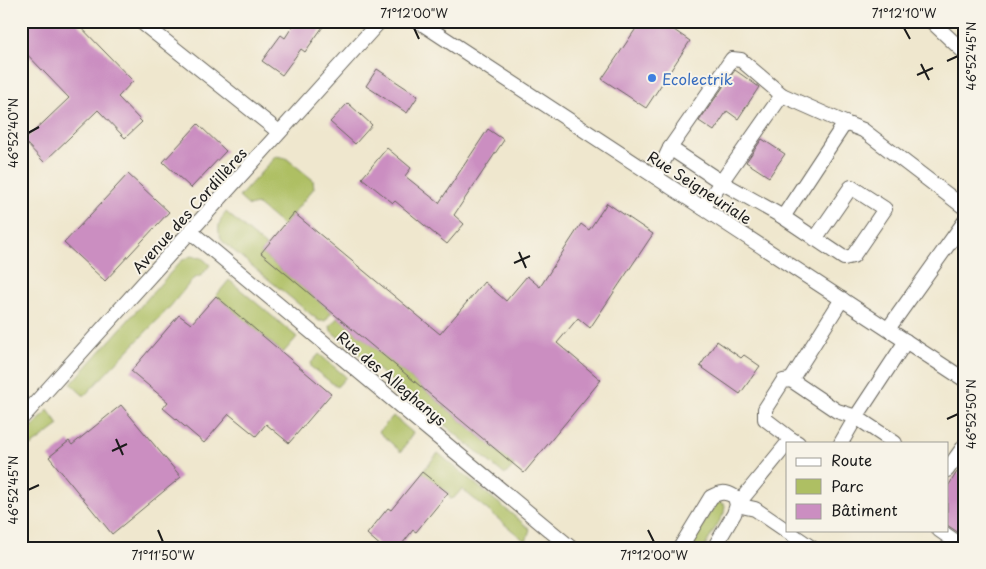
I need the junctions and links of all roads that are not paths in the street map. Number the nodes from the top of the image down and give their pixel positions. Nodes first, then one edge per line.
1 (140, 21) edge
2 (380, 21) edge
3 (418, 21) edge
4 (931, 21) edge
5 (965, 53) edge
6 (782, 95) junction
7 (845, 123) junction
8 (279, 132) junction
9 (670, 148) junction
10 (656, 177) junction
11 (721, 182) junction
12 (703, 208) junction
13 (965, 208) edge
14 (782, 217) junction
15 (965, 221) edge
16 (191, 232) junction
17 (815, 239) junction
18 (842, 299) junction
19 (888, 329) junction
20 (906, 341) junction
21 (791, 380) junction
22 (965, 380) edge
23 (856, 417) junction
24 (21, 419) edge
25 (794, 441) edge
26 (842, 442) edge
27 (894, 442) edge
28 (965, 445) edge
29 (786, 450) edge
30 (960, 461) edge
31 (948, 469) edge
32 (737, 505) junction
33 (786, 530) edge
34 (789, 532) edge
35 (942, 532) edge
36 (572, 548) edge
37 (680, 548) edge
38 (714, 548) edge
39 (812, 548) edge
40 (965, 548) edge

1 - 8 street
2 - 8 street, Avenue des Cordillères
3 - 10 street, Rue Seigneuriale
4 - 5 street
6 - 7 street
6 - 9 street
6 - 11 street
7 - 13 street
7 - 14 street
8 - 16 street, Avenue des Cordillères
9 - 10 street
9 - 11 street
10 - 12 street, Rue Seigneuriale
11 - 12 street
11 - 14 street
12 - 18 street, Rue Seigneuriale
14 - 17 street
15 - 19 street
16 - 24 street, Avenue des Cordillères
16 - 36 street, Rue des Alleghanys
17 - 17 street
18 - 19 street, Rue Seigneuriale
18 - 21 street
19 - 20 street, Rue Seigneuriale
20 - 22 street, Rue Seigneuriale
20 - 23 street
21 - 23 street
21 - 25 street
23 - 26 street
23 - 27 street
28 - 30 street
29 - 32 street
30 - 31 street
32 - 33 street
32 - 37 street
32 - 38 street
34 - 39 street
35 - 40 street

